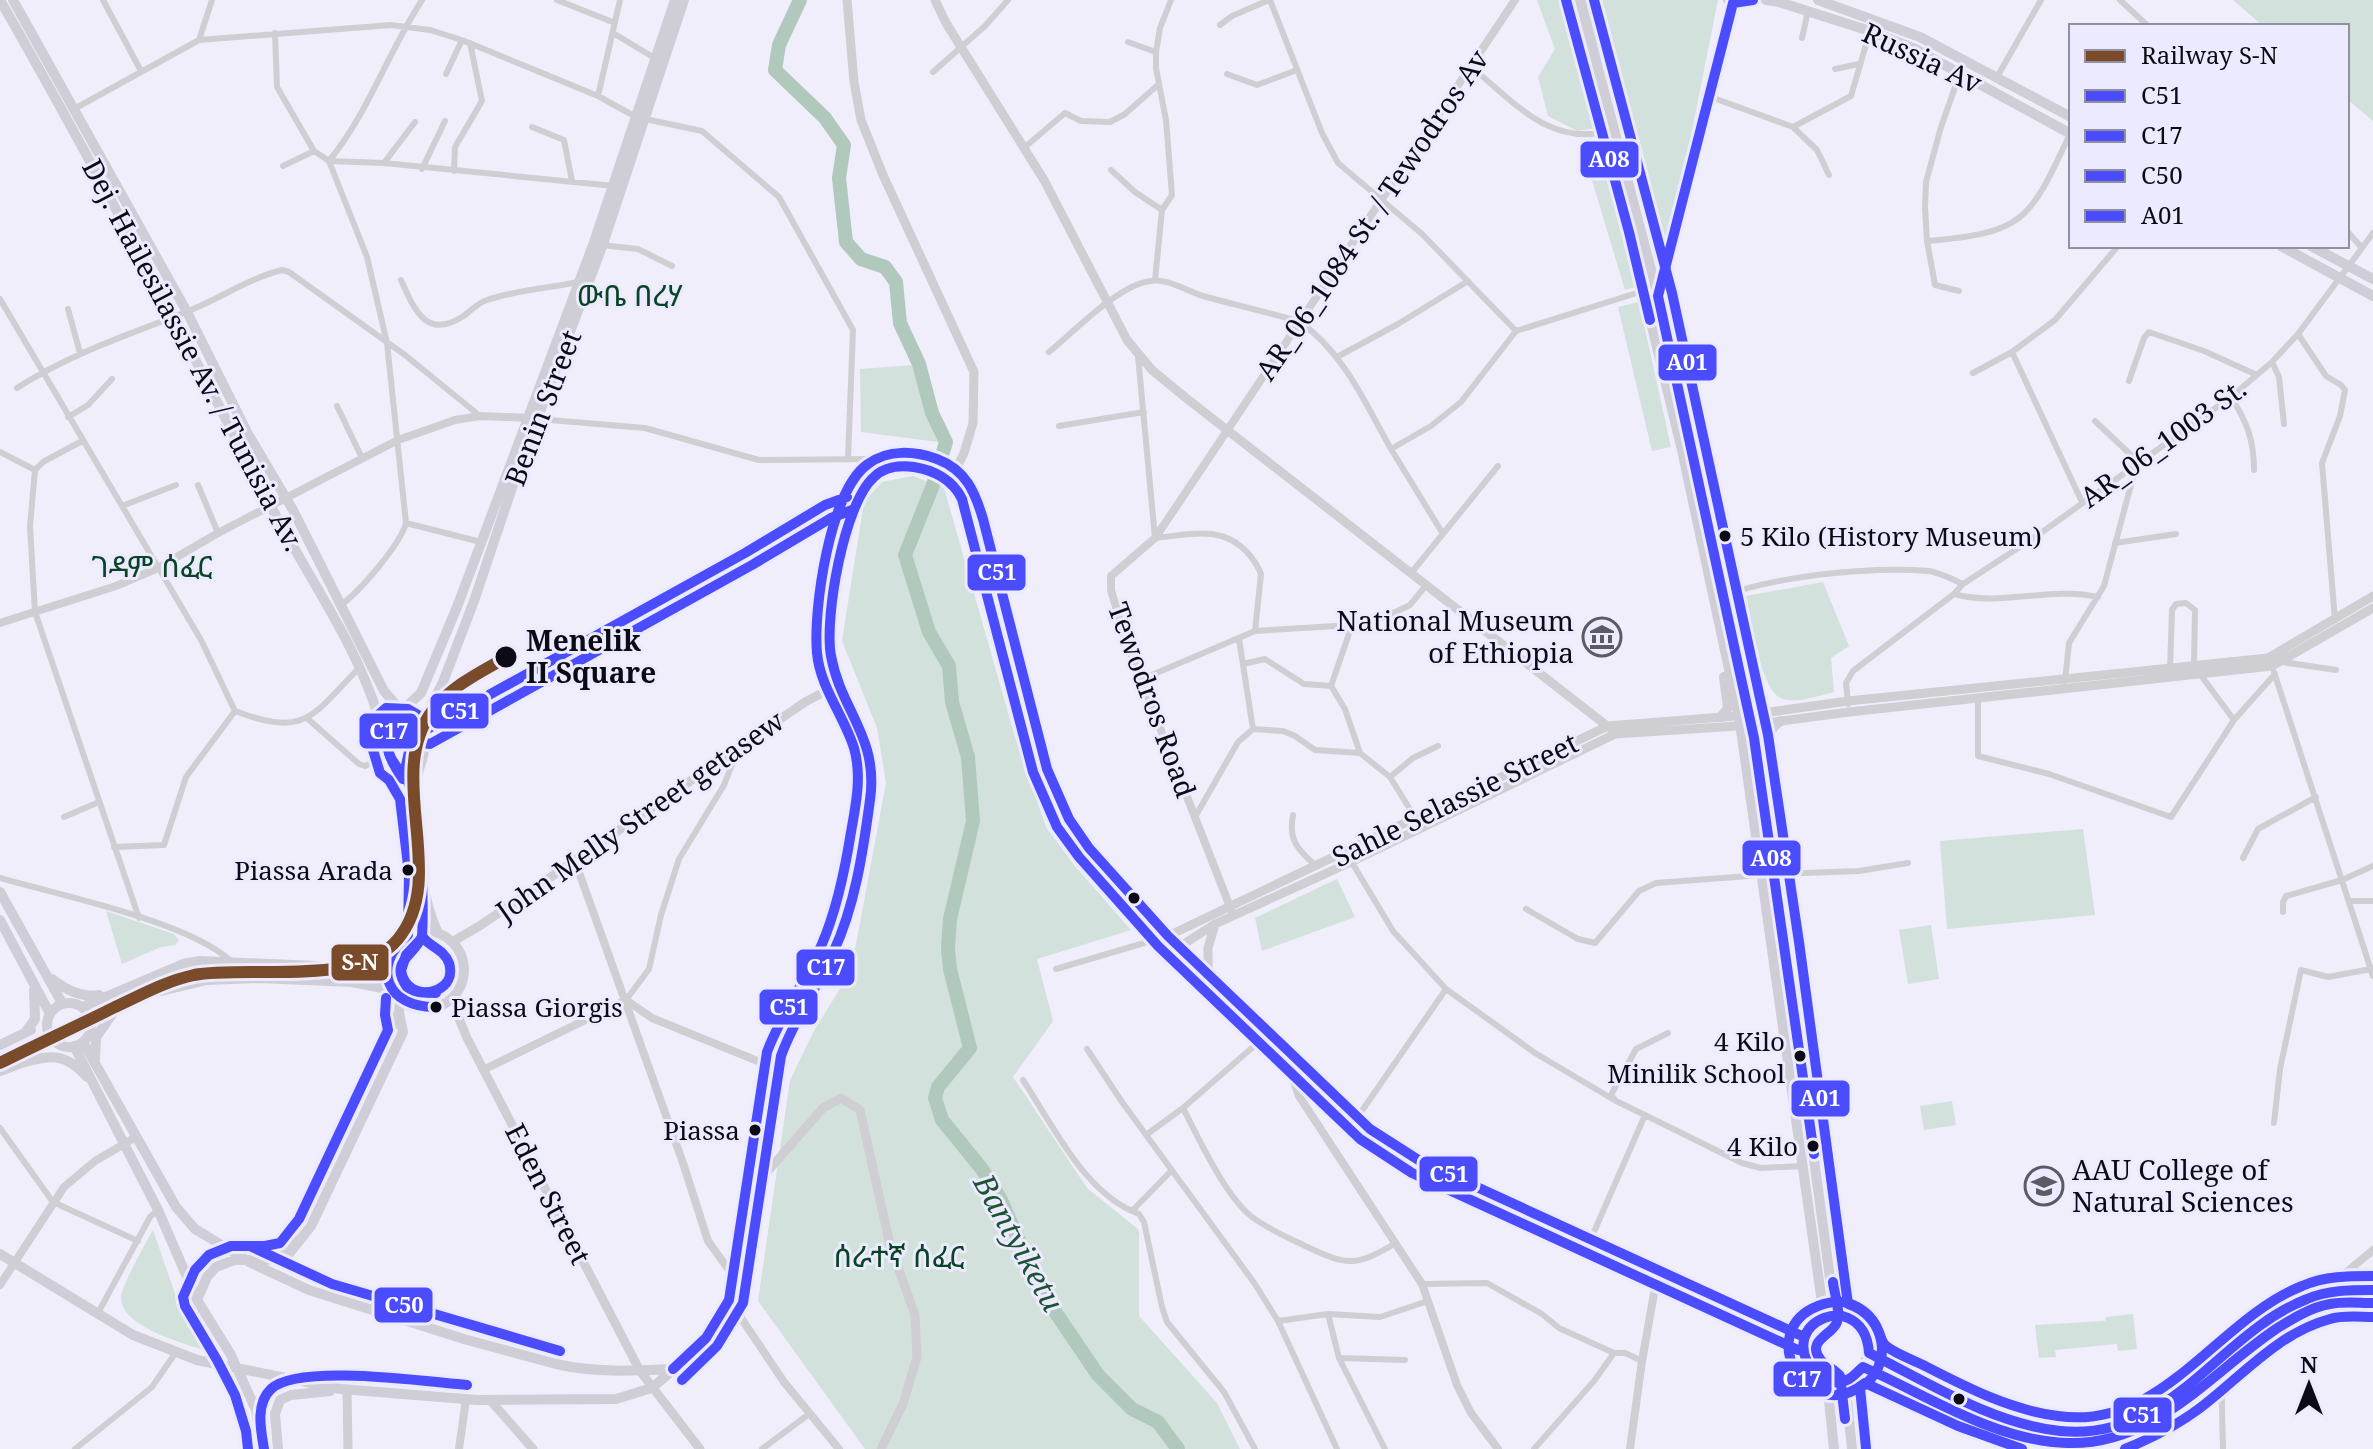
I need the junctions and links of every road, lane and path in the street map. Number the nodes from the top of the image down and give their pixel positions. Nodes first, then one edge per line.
1 (0, 0) edge
2 (13, 0) edge
3 (103, 0) edge
4 (212, 0) edge
5 (422, 0) edge
6 (557, 0) edge
7 (620, 0) edge
8 (675, 0) edge
9 (684, 0) edge
10 (847, 0) edge
11 (935, 0) edge
12 (1008, 0) edge
13 (1171, 0) edge
14 (1270, 0) edge
15 (1515, 0) edge
16 (1566, 0) edge
17 (1580, 0) edge
18 (1753, 0) edge
19 (1766, 0) edge
20 (1818, 0) edge
21 (2041, 0) edge
22 (2120, 0) edge
23 (1731, 1) edge
24 (1808, 11) junction
25 (615, 23) junction
26 (2146, 24) edge
27 (406, 25) junction
28 (1220, 25) dead end
29 (1870, 31) junction
30 (275, 33) junction
31 (613, 33) junction
32 (1920, 37) junction
33 (1802, 38) dead end
34 (199, 40) junction
35 (466, 41) junction
36 (1128, 42) dead end
37 (961, 47) junction
38 (1915, 49) junction
39 (1156, 52) junction
40 (660, 60) junction
41 (1859, 64) junction
42 (1472, 68) junction
43 (1982, 68) junction
44 (1835, 69) dead end
45 (1297, 70) junction
46 (141, 71) junction
47 (933, 72) dead end
48 (1960, 73) junction
49 (446, 74) dead end
50 (1227, 74) dead end
51 (1997, 77) junction
52 (1975, 82) junction
53 (1159, 84) junction
54 (598, 96) junction
55 (1708, 96) junction
56 (69, 113) junction
57 (2069, 116) edge
58 (641, 118) junction
59 (445, 121) dead end
60 (415, 122) dead end
61 (532, 127) dead end
62 (1793, 127) junction
63 (1601, 133) junction
64 (2069, 133) edge
65 (2069, 138) edge
66 (1025, 147) junction
67 (314, 151) junction
68 (1621, 158) junction
69 (329, 161) junction
70 (384, 163) junction
71 (1610, 163) junction
72 (283, 166) dead end
73 (422, 169) junction
74 (1111, 170) dead end
75 (454, 171) junction
76 (1829, 175) dead end
77 (572, 181) junction
78 (614, 186) junction
79 (1381, 200) junction
80 (1162, 210) junction
81 (2349, 233) edge
82 (2373, 233) edge
83 (1927, 241) junction
84 (598, 245) junction
85 (2116, 248) edge
86 (2285, 248) edge
87 (2315, 248) edge
88 (2362, 248) junction
89 (672, 266) dead end
90 (2348, 266) junction
91 (2340, 278) junction
92 (2373, 279) edge
93 (401, 280) dead end
94 (1155, 280) junction
95 (1468, 281) junction
96 (584, 283) junction
97 (1643, 291) junction
98 (1959, 291) dead end
99 (1658, 296) junction
100 (2373, 296) edge
101 (0, 299) edge
102 (1107, 303) junction
103 (1647, 308) junction
104 (68, 309) dead end
105 (187, 312) junction
106 (173, 317) junction
107 (1300, 322) junction
108 (1516, 331) junction
109 (2298, 334) junction
110 (387, 343) junction
111 (1049, 352) dead end
112 (2012, 352) junction
113 (80, 353) junction
114 (1138, 356) junction
115 (1337, 357) junction
116 (2272, 362) junction
117 (44, 371) junction
118 (1973, 373) dead end
119 (2257, 375) junction
120 (112, 379) dead end
121 (2129, 381) dead end
122 (17, 388) dead end
123 (2231, 397) junction
124 (337, 406) dead end
125 (1144, 412) junction
126 (480, 416) junction
127 (68, 417) junction
128 (533, 418) junction
129 (2095, 421) dead end
130 (2284, 424) dead end
131 (1059, 426) dead end
132 (1227, 430) junction
133 (398, 440) junction
134 (82, 441) junction
135 (1391, 449) junction
136 (0, 452) edge
137 (362, 458) junction
138 (875, 458) junction
139 (848, 459) junction
140 (1498, 466) dead end
141 (2136, 466) junction
142 (956, 469) junction
143 (35, 470) junction
144 (2254, 470) dead end
145 (511, 474) junction
146 (176, 485) dead end
147 (198, 485) dead end
148 (847, 497) junction
149 (286, 498) junction
150 (2082, 502) junction
151 (122, 506) junction
152 (271, 506) junction
153 (406, 523) junction
154 (218, 533) junction
155 (1443, 534) junction
156 (2176, 534) dead end
157 (1155, 538) junction
158 (481, 542) junction
159 (2115, 543) junction
160 (158, 568) junction
161 (1412, 572) junction
162 (1427, 584) junction
163 (1963, 584) junction
164 (1954, 594) junction
165 (2373, 596) edge
166 (2098, 597) junction
167 (1718, 598) junction
168 (341, 605) junction
169 (2373, 608) edge
170 (35, 612) junction
171 (2335, 620) junction
172 (0, 623) edge
173 (1352, 625) junction
174 (1255, 631) junction
175 (1721, 635) junction
176 (1239, 639) junction
177 (1243, 664) junction
178 (2274, 665) junction
179 (2194, 666) junction
180 (359, 668) junction
181 (2336, 670) dead end
182 (2170, 673) junction
183 (2200, 675) junction
184 (1140, 680) junction
185 (443, 682) junction
186 (2065, 684) junction
187 (1331, 686) junction
188 (828, 690) junction
189 (1978, 698) junction
190 (398, 706) junction
191 (472, 706) junction
192 (1848, 707) junction
193 (235, 711) junction
194 (378, 715) junction
195 (1721, 717) junction
196 (308, 719) junction
197 (2234, 720) junction
198 (1745, 721) junction
199 (1781, 721) junction
200 (424, 726) junction
201 (1253, 729) junction
202 (1611, 730) junction
203 (740, 746) junction
204 (1438, 746) dead end
205 (1360, 753) junction
206 (374, 762) junction
207 (417, 775) junction
208 (1390, 777) junction
209 (389, 780) junction
210 (2316, 797) junction
211 (1469, 798) junction
212 (99, 802) junction
213 (1764, 802) junction
214 (1293, 815) dead end
215 (64, 817) dead end
216 (1195, 817) junction
217 (1416, 819) junction
218 (114, 847) junction
219 (1348, 858) junction
220 (2243, 858) dead end
221 (575, 861) junction
222 (1908, 863) dead end
223 (2373, 866) edge
224 (1320, 870) junction
225 (1775, 874) junction
226 (1762, 875) junction
227 (0, 878) edge
228 (2342, 880) junction
229 (0, 892) edge
230 (2349, 901) junction
231 (2373, 901) edge
232 (1526, 909) dead end
233 (1232, 912) junction
234 (2283, 912) dead end
235 (139, 918) junction
236 (0, 920) edge
237 (1215, 924) junction
238 (438, 933) junction
239 (408, 935) junction
240 (1168, 936) junction
241 (452, 942) junction
242 (1179, 947) junction
243 (387, 960) junction
244 (232, 963) junction
245 (1056, 969) dead end
246 (2372, 973) edge
247 (1208, 975) junction
248 (49, 976) junction
249 (32, 979) junction
250 (1446, 989) junction
251 (117, 991) junction
252 (396, 994) junction
253 (455, 995) junction
254 (626, 1000) junction
255 (62, 1003) junction
256 (82, 1007) junction
257 (114, 1010) junction
258 (48, 1018) junction
259 (91, 1023) junction
260 (25, 1033) junction
261 (1269, 1033) junction
262 (1668, 1033) dead end
263 (79, 1044) junction
264 (0, 1045) edge
265 (59, 1045) junction
266 (1087, 1049) dead end
267 (1290, 1053) junction
268 (95, 1062) junction
269 (21, 1063) junction
270 (765, 1064) junction
271 (483, 1070) junction
272 (0, 1071) edge
273 (1023, 1080) dead end
274 (96, 1088) junction
275 (1616, 1101) junction
276 (1183, 1108) junction
277 (1645, 1115) junction
278 (1357, 1118) junction
279 (2274, 1123) dead end
280 (0, 1128) edge
281 (1146, 1135) junction
282 (136, 1137) junction
283 (123, 1144) junction
284 (1815, 1164) junction
285 (1801, 1167) junction
286 (1171, 1171) junction
287 (745, 1197) junction
288 (53, 1202) junction
289 (158, 1210) junction
290 (1132, 1211) junction
291 (138, 1241) junction
292 (1590, 1241) junction
293 (1396, 1243) junction
294 (2373, 1250) edge
295 (0, 1254) edge
296 (245, 1259) junction
297 (14, 1263) junction
298 (1658, 1271) junction
299 (732, 1274) junction
300 (1422, 1284) junction
301 (0, 1285) edge
302 (2373, 1290) edge
303 (2337, 1291) junction
304 (197, 1300) junction
305 (729, 1300) junction
306 (1428, 1301) junction
307 (2373, 1303) edge
308 (98, 1313) junction
309 (1328, 1314) junction
310 (1830, 1316) junction
311 (1278, 1321) junction
312 (1804, 1337) junction
313 (176, 1352) junction
314 (1614, 1353) junction
315 (1869, 1353) junction
316 (1339, 1358) junction
317 (1405, 1360) dead end
318 (2218, 1360) junction
319 (1642, 1361) junction
320 (1863, 1367) junction
321 (238, 1368) junction
322 (673, 1369) junction
323 (640, 1371) junction
324 (2223, 1374) junction
325 (1845, 1380) junction
326 (1827, 1381) junction
327 (652, 1388) junction
328 (344, 1389) junction
329 (466, 1399) junction
330 (490, 1400) junction
331 (809, 1414) junction
332 (75, 1449) edge
333 (262, 1449) edge
334 (278, 1449) edge
335 (348, 1449) edge
336 (459, 1449) edge
337 (533, 1449) edge
338 (700, 1449) edge
339 (762, 1449) edge
340 (839, 1449) edge
341 (881, 1449) edge
342 (1255, 1449) edge
343 (1337, 1449) edge
344 (1385, 1449) edge
345 (1498, 1449) edge
346 (1534, 1449) edge
347 (1630, 1449) edge
348 (1834, 1449) edge
349 (1852, 1449) edge
350 (2223, 1449) edge

1 - 56 main road, Dej. Hailesilassie Av. / Tunisia Av.
2 - 56 main road
3 - 46 street
4 - 34 street
5 - 27 street
6 - 25 street
7 - 25 street
8 - 40 main road, Benin Street
9 - 40 main road, Benin Street
10 - 142 main road
11 - 37 main road
12 - 37 street
13 - 39 street
14 - 28 street
14 - 45 street
15 - 42 street, AR_06_1084 St. / Tewodros Av
16 - 63 main road
17 - 68 main road
18 - 23 main road
19 - 24 main road, Russia Av
20 - 32 main road, Russia Av
21 - 51 street
22 - 26 street
23 - 55 main road
24 - 29 main road, Russia Av
24 - 33 street
25 - 31 street
27 - 30 street
27 - 35 street
27 - 69 street
29 - 38 main road, Russia Av
29 - 41 street
30 - 34 street
30 - 67 street
31 - 40 street
31 - 54 street
32 - 38 main road
32 - 43 main road, Russia Av
34 - 46 street
35 - 49 street
35 - 54 street
35 - 75 street
36 - 39 street
37 - 47 street
37 - 66 main road
38 - 48 main road, Russia Av
39 - 53 street
40 - 58 main road, Benin Street
41 - 44 street
41 - 62 street
42 - 63 street
42 - 79 street, AR_06_1084 St. / Tewodros Av
43 - 51 main road, Russia Av
43 - 52 main road
45 - 50 street
45 - 79 street
46 - 56 street
48 - 52 main road, Russia Av
48 - 83 street
51 - 57 main road, Russia Av
52 - 64 main road, Russia Av
53 - 66 street
53 - 80 street
54 - 58 street
55 - 62 street
55 - 99 main road
56 - 105 main road
56 - 106 main road, Dej. Hailesilassie Av. / Tunisia Av.
58 - 78 main road, Benin Street
58 - 84 main road, Benin Street
58 - 139 street
59 - 73 street
60 - 70 street
61 - 77 street
62 - 76 street
63 - 71 main road
65 - 83 street
66 - 102 main road
67 - 69 street
67 - 72 street
68 - 71 main road
68 - 99 main road
69 - 70 street
69 - 110 street
70 - 73 street
71 - 97 main road
73 - 75 street
74 - 80 street
75 - 77 street
77 - 78 street
78 - 84 main road, Benin Street
79 - 95 street
79 - 107 street, AR_06_1084 St. / Tewodros Av
80 - 94 street
81 - 88 street
82 - 88 street, AR_06_1003 St.
83 - 98 street
84 - 89 street
84 - 96 main road, Benin Street
85 - 112 street
86 - 91 main road
87 - 90 main road
88 - 90 street, AR_06_1003 St.
90 - 91 street, AR_06_1003 St.
90 - 92 main road
91 - 100 main road
91 - 109 street, AR_06_1003 St.
93 - 96 street
94 - 102 street
94 - 107 street
95 - 108 street
95 - 115 street
96 - 128 main road, Benin Street
97 - 103 main road
97 - 108 street
99 - 103 main road
99 - 167 main road
101 - 117 street
102 - 111 street
102 - 114 main road
103 - 167 main road
104 - 113 street
105 - 106 street
105 - 110 street
105 - 149 main road
106 - 113 street
106 - 152 main road, Dej. Hailesilassie Av. / Tunisia Av.
107 - 115 street
107 - 132 street, AR_06_1084 St. / Tewodros Av
108 - 135 street
109 - 116 street, AR_06_1003 St.
109 - 171 street
110 - 126 street
110 - 133 street
112 - 118 street
112 - 150 street
113 - 117 street
114 - 125 street
114 - 132 main road
115 - 135 street
116 - 119 street, AR_06_1003 St.
116 - 130 street
117 - 122 street
117 - 127 street
119 - 121 street
119 - 123 street, AR_06_1003 St.
120 - 127 street
123 - 141 street, AR_06_1003 St.
123 - 144 street
124 - 137 street
125 - 131 street
125 - 157 street
126 - 128 street
126 - 133 street
127 - 134 street
128 - 139 street
128 - 145 main road, Benin Street
129 - 141 street
132 - 157 street, Tewodros Road
132 - 161 main road
133 - 137 street
133 - 153 street
134 - 143 street
134 - 151 street
135 - 155 street
136 - 143 street
137 - 149 street
138 - 139 street
138 - 142 main road
138 - 148 main road
140 - 155 street
141 - 150 street, AR_06_1003 St.
141 - 159 street
142 - 240 main road
143 - 170 street
145 - 158 main road, Benin Street
145 - 185 main road, Benin Street
146 - 151 street
147 - 154 street
148 - 188 main road
148 - 191 main road
149 - 152 street
149 - 168 main road
150 - 163 street, AR_06_1003 St.
151 - 160 street
152 - 154 street
152 - 180 main road, Dej. Hailesilassie Av. / Tunisia Av.
153 - 158 street
153 - 168 street
154 - 160 street
155 - 161 street
156 - 159 street
157 - 174 street
157 - 184 street, Tewodros Road
158 - 190 main road, Benin Street
159 - 166 street
160 - 170 street
160 - 193 street
161 - 162 main road
162 - 173 street
162 - 202 main road
163 - 164 street, AR_06_1003 St.
163 - 167 street
164 - 166 street
164 - 192 street, AR_06_1003 St.
165 - 171 main road
166 - 186 street
167 - 175 main road
167 - 198 main road
168 - 190 main road
169 - 178 main road
170 - 172 street
170 - 212 street
171 - 178 main road
173 - 174 street
173 - 187 street
174 - 176 street
175 - 195 main road
175 - 198 main road
176 - 177 street
176 - 184 street
177 - 187 street
177 - 201 street
178 - 179 main road
178 - 181 street
178 - 183 main road
178 - 197 street
178 - 210 street
179 - 182 main road
179 - 182 street
179 - 183 street
180 - 194 main road, Dej. Hailesilassie Av. / Tunisia Av.
180 - 196 street
182 - 183 main road
182 - 186 main road
183 - 197 street
184 - 216 street, Tewodros Road
185 - 191 main road
185 - 200 main road, Benin Street
186 - 189 main road
186 - 192 main road
187 - 205 street
188 - 203 main road, John Melly Street getasew
188 - 270 main road
189 - 192 main road
189 - 197 street
190 - 194 main road
190 - 200 main road
191 - 200 main road
192 - 198 main road
192 - 199 main road
193 - 196 street
193 - 218 street
194 - 206 main road
195 - 198 main road, Sahle Selassie Street
195 - 202 main road, Sahle Selassie Street
196 - 206 street
198 - 199 main road
198 - 202 main road
198 - 213 main road
198 - 226 main road
199 - 213 main road
200 - 207 main road
201 - 205 street
201 - 216 street
202 - 211 main road, Sahle Selassie Street
203 - 221 main road, John Melly Street getasew
203 - 254 street
204 - 208 street
205 - 208 street
206 - 209 main road
207 - 209 main road
207 - 238 main road
208 - 217 street
209 - 239 main road
210 - 220 street
210 - 228 street
211 - 217 main road, Sahle Selassie Street
211 - 219 main road
212 - 215 street
212 - 218 street
213 - 225 main road
214 - 224 street
216 - 233 street, Tewodros Road
217 - 219 main road, Sahle Selassie Street
218 - 235 street
219 - 224 main road, Sahle Selassie Street
219 - 250 street
221 - 241 main road, John Melly Street getasew
221 - 254 street
222 - 225 street
223 - 228 street
224 - 233 main road, Sahle Selassie Street
225 - 226 street
225 - 284 main road
226 - 232 street
226 - 285 main road
227 - 235 street
228 - 230 street
228 - 234 street
229 - 248 main road
230 - 231 street
230 - 246 street
233 - 237 main road
233 - 240 main road, Sahle Selassie Street
235 - 244 street
236 - 249 main road
237 - 242 main road
237 - 247 main road
238 - 239 main road
238 - 241 main road
239 - 243 main road
240 - 242 main road
240 - 245 street
241 - 253 main road
242 - 247 main road
243 - 244 main road
243 - 252 main road
244 - 251 main road
246 - 279 street
247 - 261 main road
248 - 251 main road
248 - 255 main road
249 - 258 main road
249 - 260 main road
250 - 275 street
250 - 278 street
251 - 256 main road
252 - 253 main road
252 - 257 main road
252 - 296 main road
253 - 271 main road, Eden Street
254 - 270 street
254 - 271 street
254 - 299 street
255 - 256 main road
255 - 258 main road
256 - 259 main road
257 - 259 main road
257 - 268 main road
258 - 260 main road
258 - 265 main road
259 - 263 main road
260 - 264 main road
261 - 267 main road
261 - 276 street
262 - 275 street
263 - 265 main road
263 - 268 main road
263 - 274 main road
265 - 269 main road
266 - 281 street
267 - 278 main road
267 - 293 street
268 - 282 main road
269 - 272 main road
269 - 274 main road
270 - 287 main road
271 - 323 main road, Eden Street
273 - 290 street
274 - 283 main road
275 - 277 street
276 - 281 street
276 - 293 street
277 - 285 street
277 - 292 street
278 - 292 main road
280 - 288 street
281 - 286 street
282 - 283 street
282 - 296 main road
283 - 288 street
283 - 289 main road
284 - 285 street
284 - 310 main road
285 - 310 main road
286 - 290 street
286 - 311 street
287 - 299 main road
287 - 341 main road
288 - 291 street
288 - 297 street
289 - 291 street
289 - 304 main road
290 - 342 street
291 - 308 street
292 - 298 main road
293 - 300 street
294 - 303 street
295 - 297 main road
296 - 304 main road
296 - 323 main road
297 - 301 street
297 - 308 main road
298 - 312 main road
298 - 319 street
299 - 305 main road
300 - 306 street
300 - 314 street
302 - 303 main road
303 - 318 main road
304 - 321 main road
305 - 322 main road
305 - 331 street
306 - 309 street
306 - 345 street
307 - 324 main road
308 - 313 main road
309 - 311 street
309 - 316 street
310 - 312 main road
310 - 315 main road
311 - 343 street
312 - 326 main road
313 - 321 main road
313 - 332 street
314 - 319 street
314 - 346 street
315 - 318 main road
315 - 320 main road
316 - 317 street
316 - 344 street
318 - 324 street
319 - 347 street
320 - 324 main road
320 - 325 main road
321 - 328 main road
321 - 333 main road
322 - 323 main road
322 - 327 main road
323 - 327 main road, Eden Street
324 - 350 street
325 - 326 main road
325 - 349 main road
326 - 348 main road
327 - 330 main road
327 - 338 main road, Eden Street
328 - 329 main road
328 - 334 main road
328 - 335 main road
329 - 330 main road
329 - 336 street
330 - 337 main road
331 - 339 street
331 - 340 street

